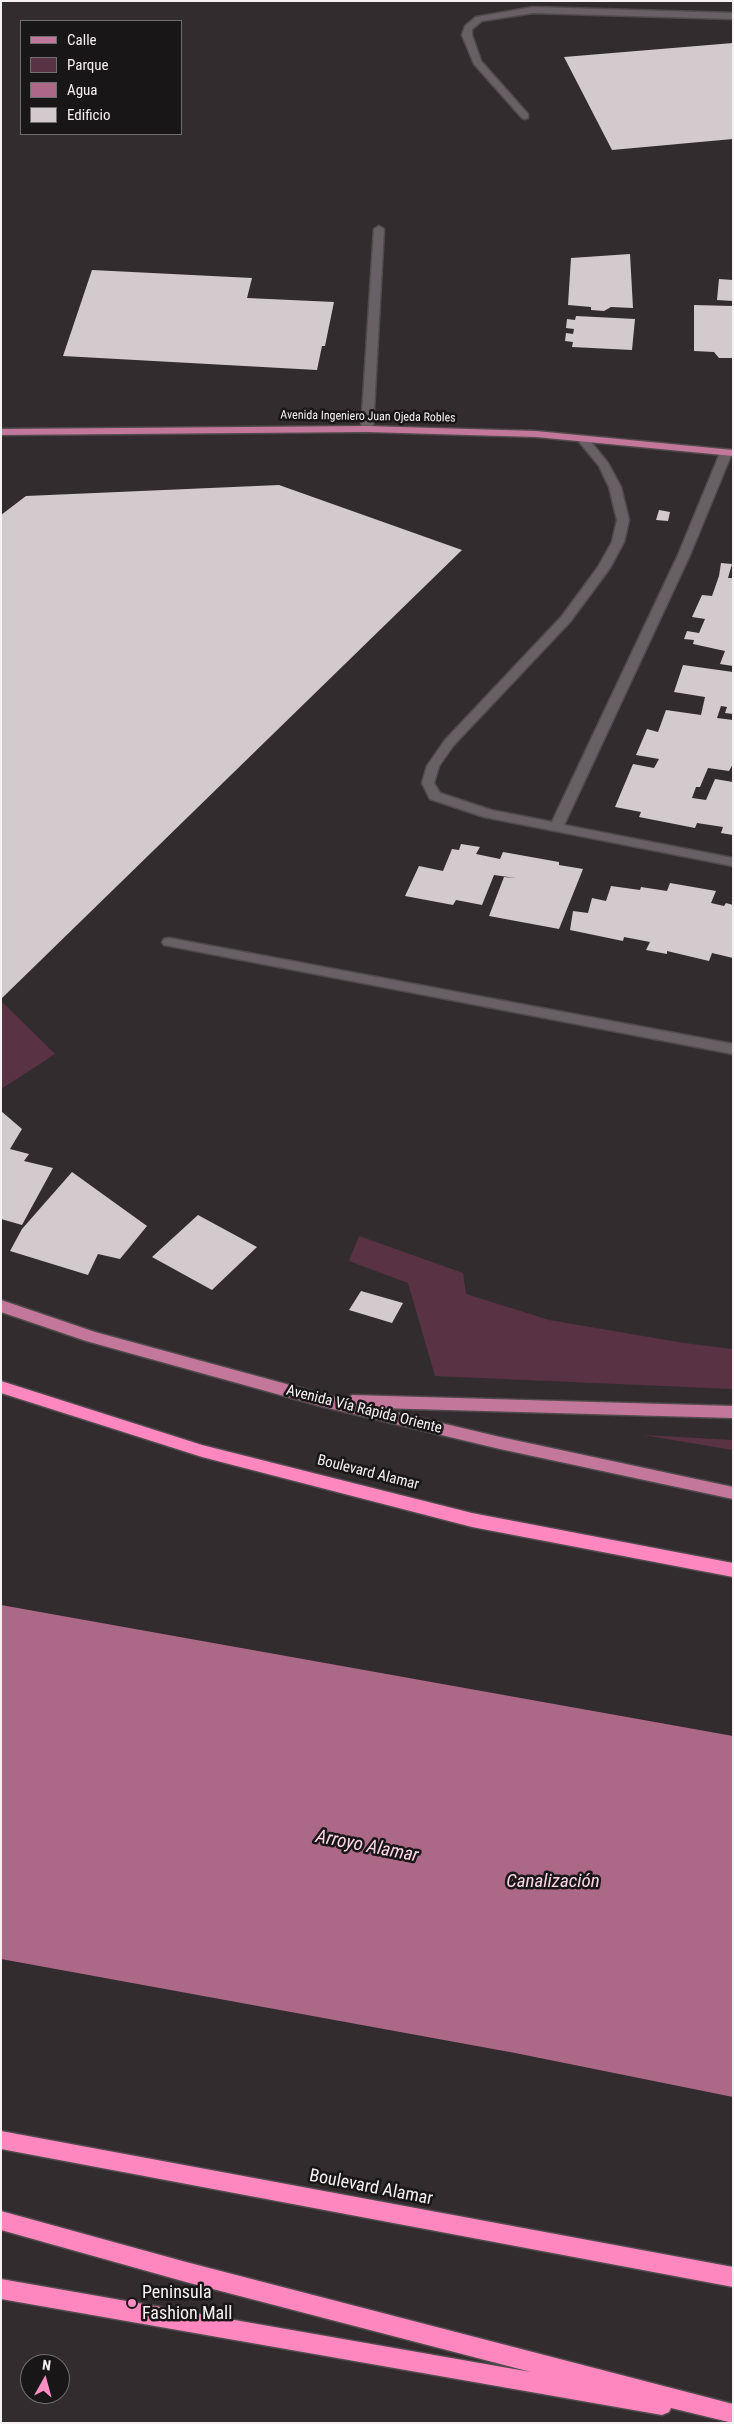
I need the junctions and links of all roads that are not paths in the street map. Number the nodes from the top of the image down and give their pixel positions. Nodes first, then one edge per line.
1 (733, 16) edge
2 (525, 116) dead end
3 (379, 229) dead end
4 (367, 429) junction
5 (1, 432) edge
6 (583, 439) junction
7 (729, 453) edge
8 (556, 828) junction
9 (733, 862) edge
10 (170, 942) dead end
11 (733, 1049) edge
12 (1, 1306) edge
13 (1, 1388) edge
14 (320, 1400) junction
15 (733, 1412) edge
16 (733, 1493) edge
17 (733, 1570) edge
18 (1, 2140) edge
19 (1, 2220) edge
20 (733, 2278) edge
21 (1, 2289) edge
22 (733, 2415) edge

1 - 2 street
3 - 4 street
4 - 5 main road, Avenida Ingeniero Juan Ojeda Robles
4 - 6 main road, Avenida Ingeniero Juan Ojeda Robles
6 - 7 main road, Avenida Ingeniero Juan Ojeda Robles
6 - 8 street
7 - 8 street
8 - 9 street
10 - 11 street
12 - 14 main road, Avenida Vía Rápida Oriente
13 - 17 highway, Boulevard Alamar
14 - 15 main road
14 - 16 main road, Avenida Vía Rápida Oriente
18 - 20 highway, Boulevard Alamar
19 - 22 highway
21 - 22 highway

